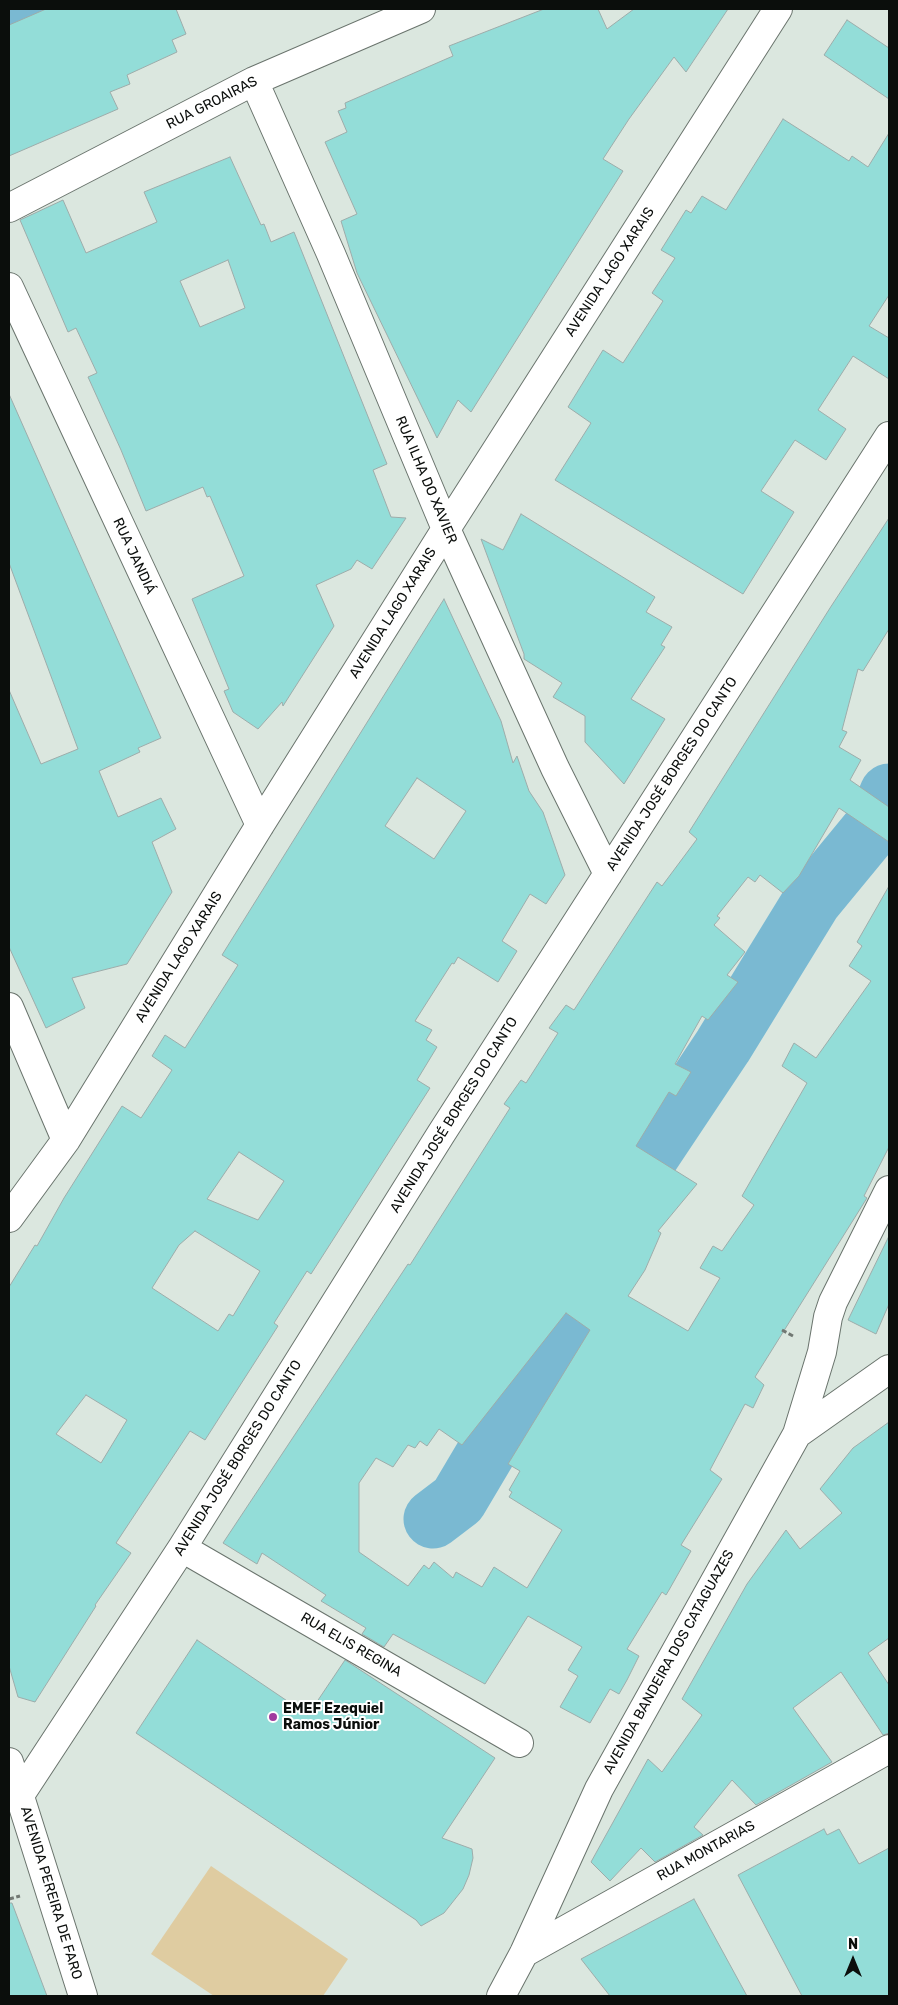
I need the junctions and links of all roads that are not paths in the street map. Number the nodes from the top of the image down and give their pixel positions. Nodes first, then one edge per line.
1 (421, 9) edge
2 (778, 9) edge
3 (254, 80) junction
4 (9, 208) edge
5 (9, 286) edge
6 (889, 436) edge
7 (446, 529) junction
8 (260, 825) junction
9 (608, 874) junction
10 (9, 1007) edge
11 (66, 1140) junction
12 (889, 1190) edge
13 (9, 1218) edge
14 (889, 1369) edge
15 (797, 1434) junction
16 (182, 1548) junction
17 (519, 1742) dead end
18 (889, 1749) edge
19 (9, 1762) edge
20 (20, 1796) junction
21 (524, 1953) junction
22 (83, 1996) edge
23 (501, 1996) edge

1 - 3 street, RUA GROAIRAS
2 - 7 street, AVENIDA LAGO XARAIS
3 - 4 street, RUA GROAIRAS
3 - 7 street, RUA ILHA DO XAVIER
5 - 8 street, RUA JANDIÁ
6 - 9 street, AVENIDA JOSÉ BORGES DO CANTO
7 - 8 street, AVENIDA LAGO XARAIS
7 - 9 street, RUA ILHA DO XAVIER
8 - 11 street, AVENIDA LAGO XARAIS
9 - 16 street, AVENIDA JOSÉ BORGES DO CANTO
10 - 11 street
11 - 13 street, AVENIDA LAGO XARAIS
12 - 15 street
14 - 15 street, AVENIDA BANDEIRA DOS CATAGUAZES
15 - 21 street, AVENIDA BANDEIRA DOS CATAGUAZES
16 - 17 street, RUA ELIS REGINA
16 - 20 street, AVENIDA JOSÉ BORGES DO CANTO
18 - 21 street, RUA MONTARIAS
19 - 20 street, AVENIDA PEREIRA DE FARO
20 - 22 street, AVENIDA PEREIRA DE FARO
21 - 23 street, AVENIDA BANDEIRA DOS CATAGUAZES

